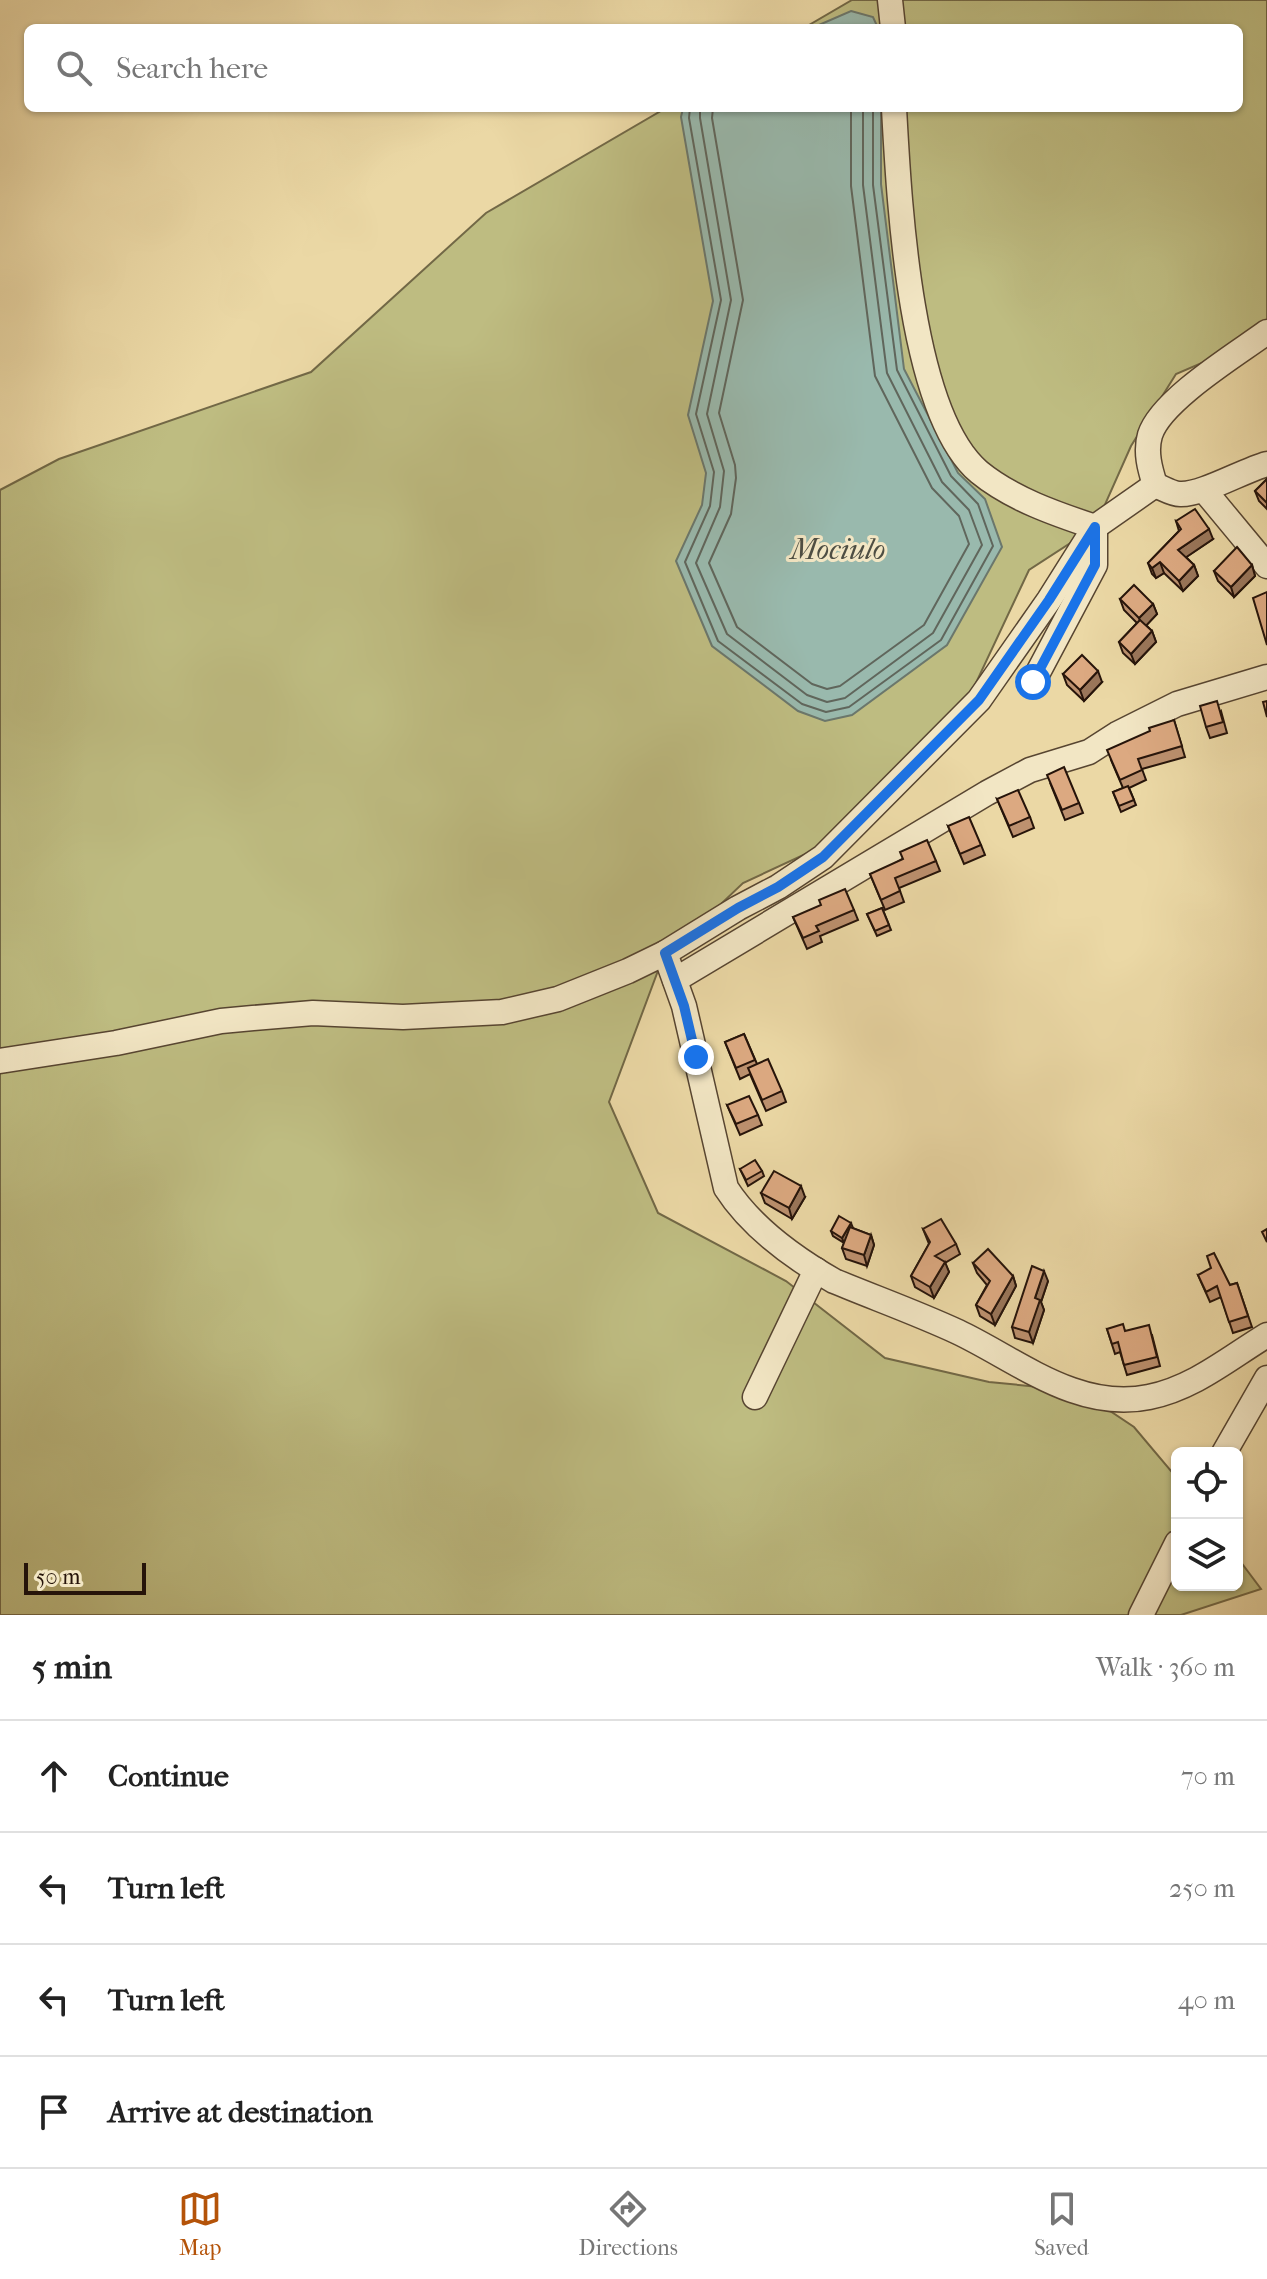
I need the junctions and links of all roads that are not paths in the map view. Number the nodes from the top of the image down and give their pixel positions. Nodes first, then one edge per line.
1 (890, 0) edge
2 (893, 24) edge
3 (894, 112) edge
4 (1267, 332) edge
5 (1267, 464) edge
6 (1155, 485) junction
7 (1204, 490) junction
8 (1095, 527) junction
9 (1267, 566) edge
10 (1267, 677) edge
11 (1033, 682) dead end
12 (665, 953) junction
13 (675, 980) junction
14 (0, 1061) edge
15 (816, 1270) junction
16 (1267, 1335) edge
17 (1267, 1378) edge
18 (755, 1397) dead end
19 (1227, 1447) edge
20 (1171, 1555) edge
21 (1141, 1615) edge

1 - 2 street
3 - 8 street
4 - 6 street
5 - 7 street
6 - 7 street
6 - 8 street
7 - 9 street
8 - 11 street
8 - 12 street
10 - 13 street
12 - 13 street
12 - 14 street
13 - 15 street
15 - 16 street
15 - 18 street
17 - 19 street
20 - 21 street

